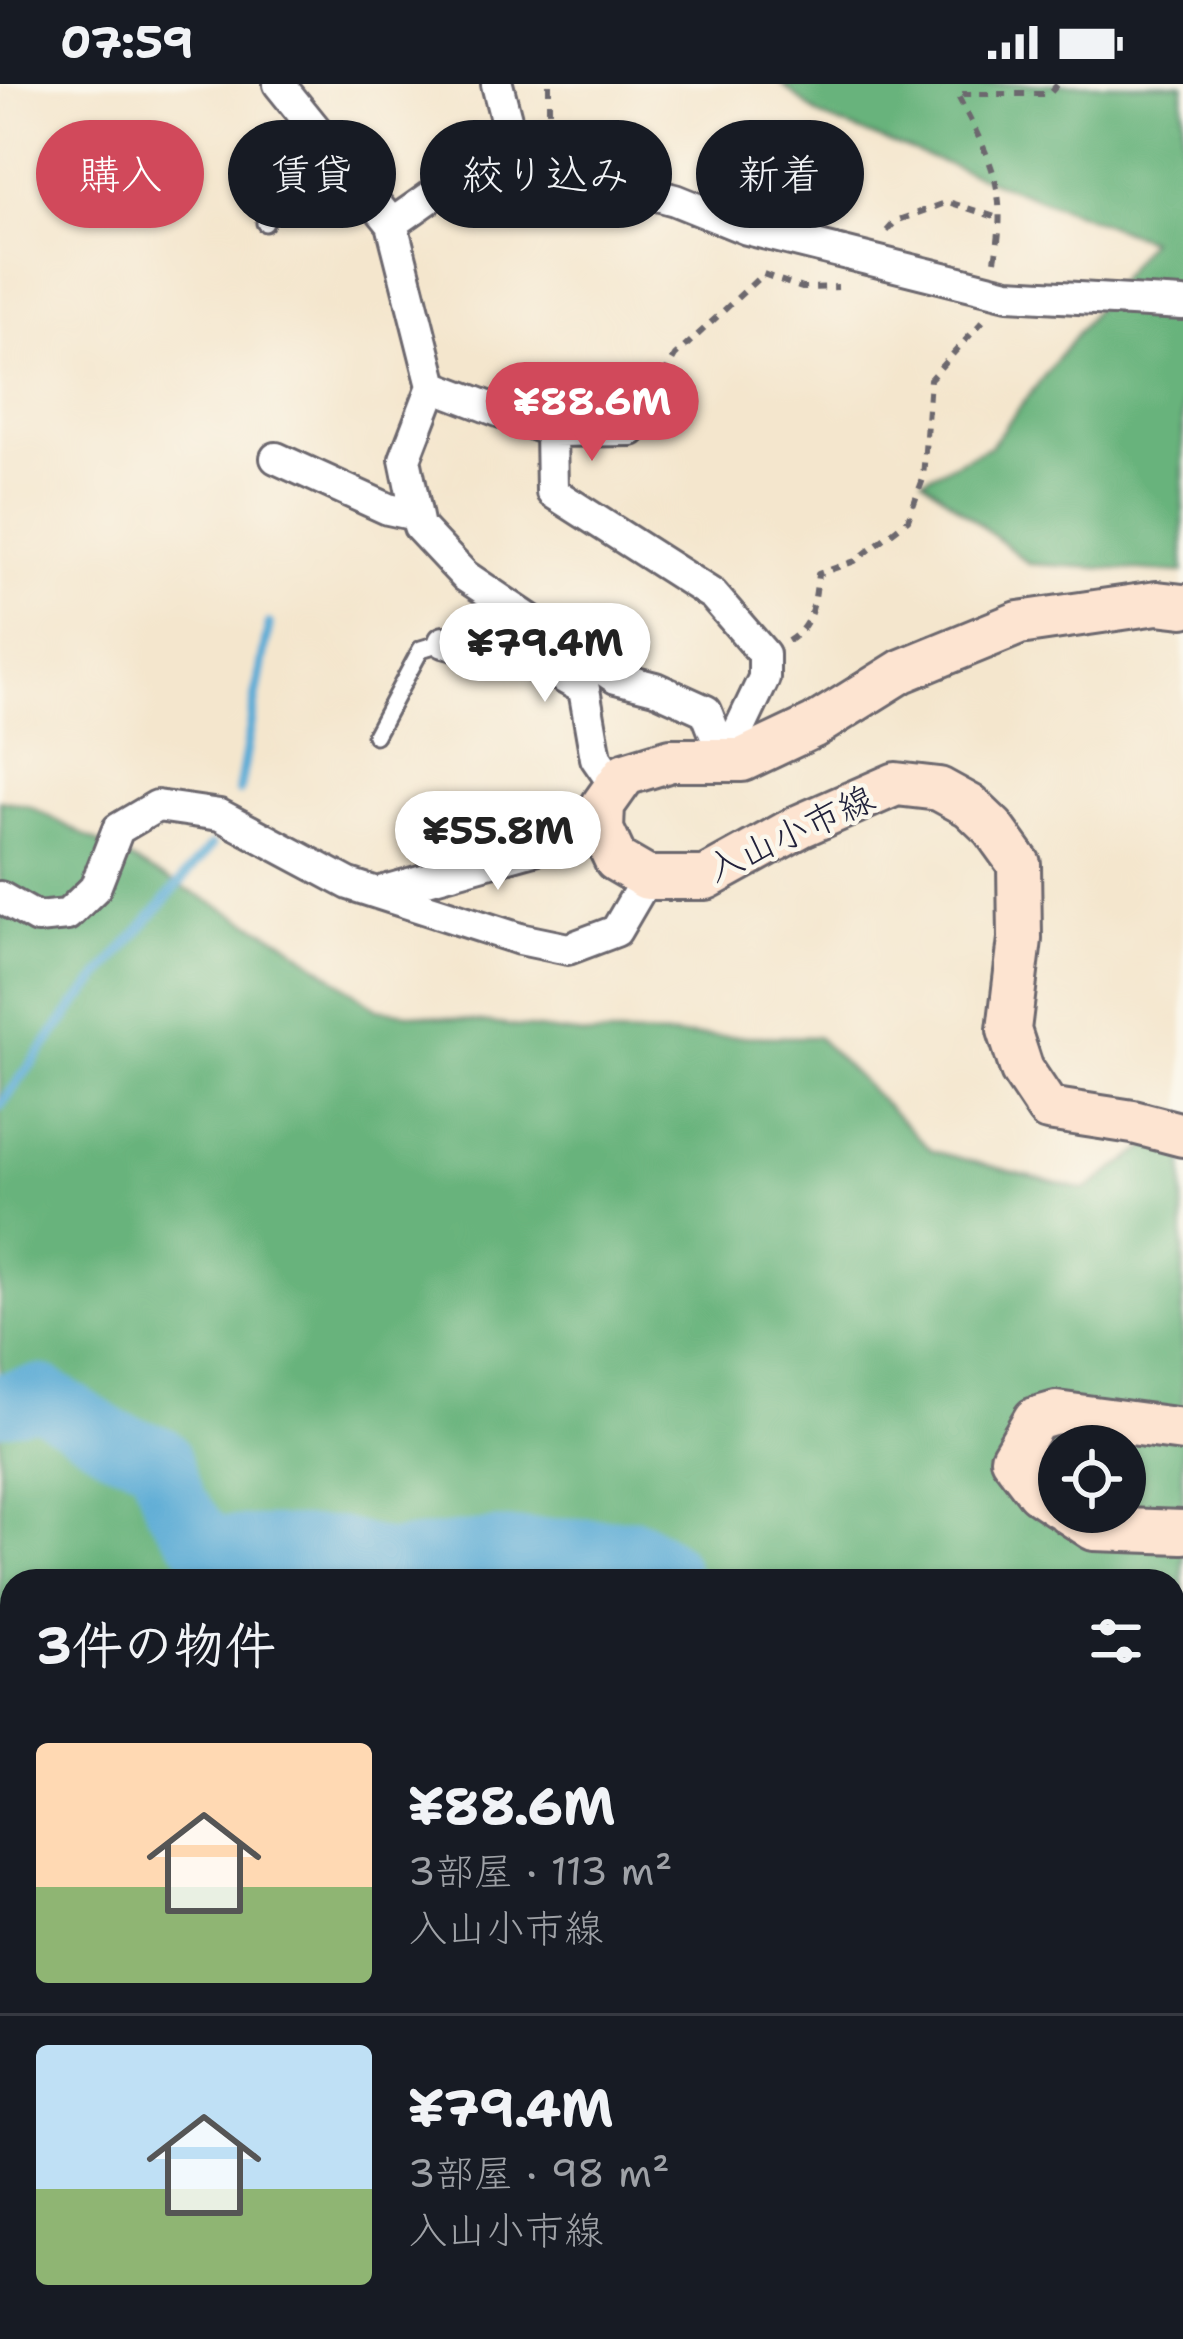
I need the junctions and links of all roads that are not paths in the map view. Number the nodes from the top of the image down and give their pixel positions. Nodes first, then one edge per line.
1 (279, 84) edge
2 (497, 84) edge
3 (306, 120) edge
4 (506, 120) edge
5 (672, 201) edge
6 (393, 228) edge
7 (1183, 304) edge
8 (434, 386) junction
9 (631, 430) road end
10 (551, 431) junction
11 (277, 458) dead end
12 (416, 515) junction
13 (1183, 607) edge
14 (444, 643) joint
15 (375, 735) dead end
16 (725, 760) junction
17 (616, 787) junction
18 (602, 830) junction
19 (647, 878) junction
20 (377, 892) junction
21 (0, 897) edge
22 (1183, 1135) edge
23 (1146, 1425) edge
24 (1146, 1425) edge
25 (1183, 1430) edge
26 (1038, 1492) edge
27 (1146, 1531) edge
28 (1183, 1532) edge

1 - 3 street
2 - 4 street
5 - 7 street
6 - 8 street
8 - 10 street
8 - 12 street
9 - 10 street
10 - 16 street
11 - 12 street
12 - 16 street
13 - 16 main road
14 - 15 lane
14 - 17 street
16 - 17 main road
17 - 18 main road
18 - 19 main road
18 - 20 street
19 - 20 street
19 - 22 main road, 入山小市線
20 - 21 street
23 - 26 main road
24 - 25 main road
27 - 28 main road

